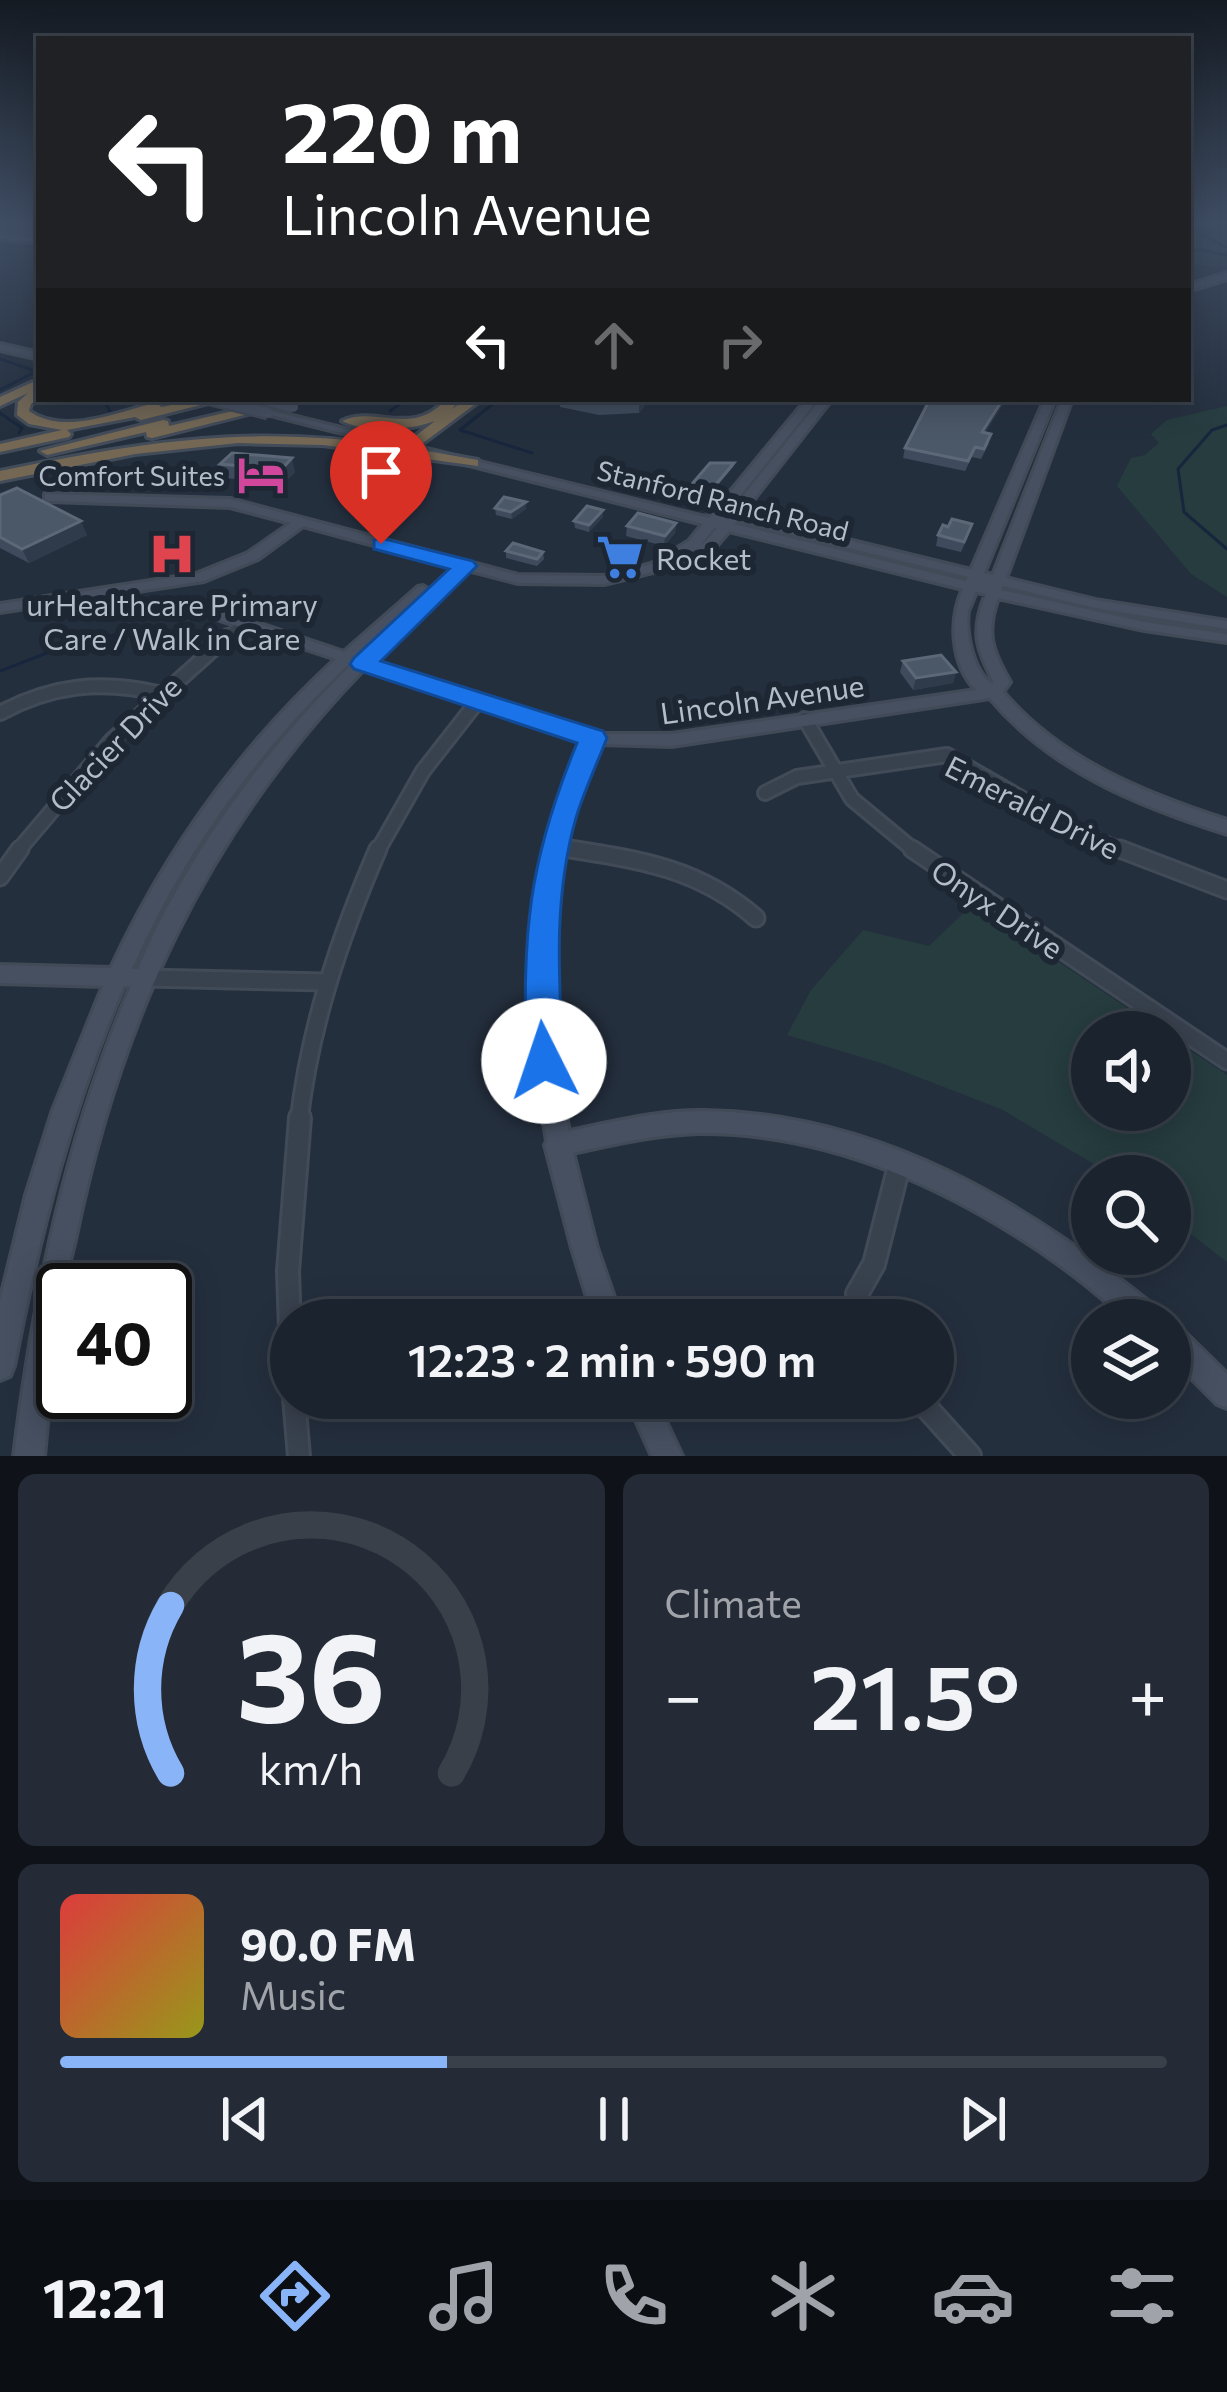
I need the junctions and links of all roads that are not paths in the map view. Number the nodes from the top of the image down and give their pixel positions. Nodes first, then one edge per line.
1 (0, 338) edge
2 (36, 345) edge
3 (0, 347) edge
4 (36, 355) edge
5 (36, 389) edge
6 (36, 391) edge
7 (0, 402) edge
8 (175, 402) edge
9 (200, 402) edge
10 (451, 402) edge
11 (471, 402) edge
12 (811, 402) edge
13 (824, 402) edge
14 (1049, 402) edge
15 (1066, 402) edge
16 (297, 403) edge
17 (266, 404) edge
18 (349, 421) junction
19 (415, 442) junction
20 (0, 448) edge
21 (0, 462) edge
22 (473, 463) junction
23 (1024, 464) junction
24 (1041, 467) junction
25 (760, 473) junction
26 (0, 474) edge
27 (49, 497) dead end
28 (724, 520) junction
29 (302, 521) junction
30 (669, 561) junction
31 (460, 567) junction
32 (647, 580) junction
33 (973, 581) junction
34 (568, 583) junction
35 (995, 586) junction
36 (532, 590) junction
37 (0, 608) edge
38 (198, 608) dead end
39 (243, 624) junction
40 (1227, 625) edge
41 (1227, 638) edge
42 (354, 661) junction
43 (994, 692) junction
44 (158, 693) junction
45 (477, 702) junction
46 (0, 713) edge
47 (805, 719) junction
48 (593, 738) junction
49 (834, 770) junction
50 (765, 794) dead end
51 (1227, 827) edge
52 (0, 846) edge
53 (554, 848) junction
54 (19, 849) junction
55 (0, 877) edge
56 (1227, 890) edge
57 (756, 918) dead end
58 (0, 974) edge
59 (117, 977) junction
60 (146, 978) junction
61 (326, 982) junction
62 (1227, 1061) edge
63 (557, 1145) junction
64 (899, 1162) junction
65 (289, 1299) edge
66 (601, 1299) edge
67 (858, 1299) edge
68 (1121, 1299) edge
69 (1191, 1359) edge
70 (0, 1366) edge
71 (1227, 1394) edge
72 (295, 1419) edge
73 (650, 1419) edge
74 (936, 1419) edge
75 (29, 1456) edge
76 (298, 1456) edge
77 (667, 1456) edge
78 (970, 1456) edge

1 - 2 street
3 - 4 street
5 - 7 highway
6 - 8 highway
9 - 20 highway
10 - 18 highway
11 - 19 highway
12 - 25 street
13 - 25 street
14 - 23 street
15 - 24 street
16 - 17 street, Stanford Ranch Road, bridge
16 - 18 street, Stanford Ranch Road
16 - 26 highway
17 - 19 street, Stanford Ranch Road
17 - 21 highway
18 - 19 street, Stanford Ranch Road
19 - 22 street, Stanford Ranch Road
19 - 28 street, Stanford Ranch Road
22 - 26 highway
22 - 28 street, Stanford Ranch Road
23 - 24 street
23 - 33 street
24 - 35 street
25 - 28 street
27 - 29 street
28 - 30 street
28 - 32 street
28 - 33 street, Stanford Ranch Road
29 - 31 street
29 - 37 street
30 - 32 street
30 - 34 street
31 - 34 street
31 - 36 street
31 - 42 street
32 - 36 street
33 - 35 street, Stanford Ranch Road
33 - 43 street
34 - 36 street
35 - 40 street, Stanford Ranch Road
35 - 41 street, Stanford Ranch Road
35 - 43 street
38 - 39 street, Lincoln Avenue
39 - 42 street, Lincoln Avenue
39 - 44 street, Glacier Drive
42 - 45 street, Lincoln Avenue
42 - 59 street
42 - 60 street
43 - 47 street, Lincoln Avenue
43 - 51 street
44 - 46 street
44 - 54 street, Glacier Drive
45 - 48 street, Lincoln Avenue
45 - 61 street
47 - 48 street, Lincoln Avenue
47 - 49 street, Onyx Drive
48 - 53 street
49 - 50 street, Emerald Drive
49 - 56 street, Emerald Drive
49 - 62 street, Onyx Drive
52 - 54 street
53 - 57 street
53 - 63 street
54 - 55 street, Glacier Drive
58 - 59 street
59 - 60 street
59 - 70 street
60 - 61 street
60 - 75 street
61 - 65 street
63 - 64 street
63 - 66 street
64 - 67 street
64 - 68 street
69 - 71 street
72 - 76 street
73 - 77 street
74 - 78 street

